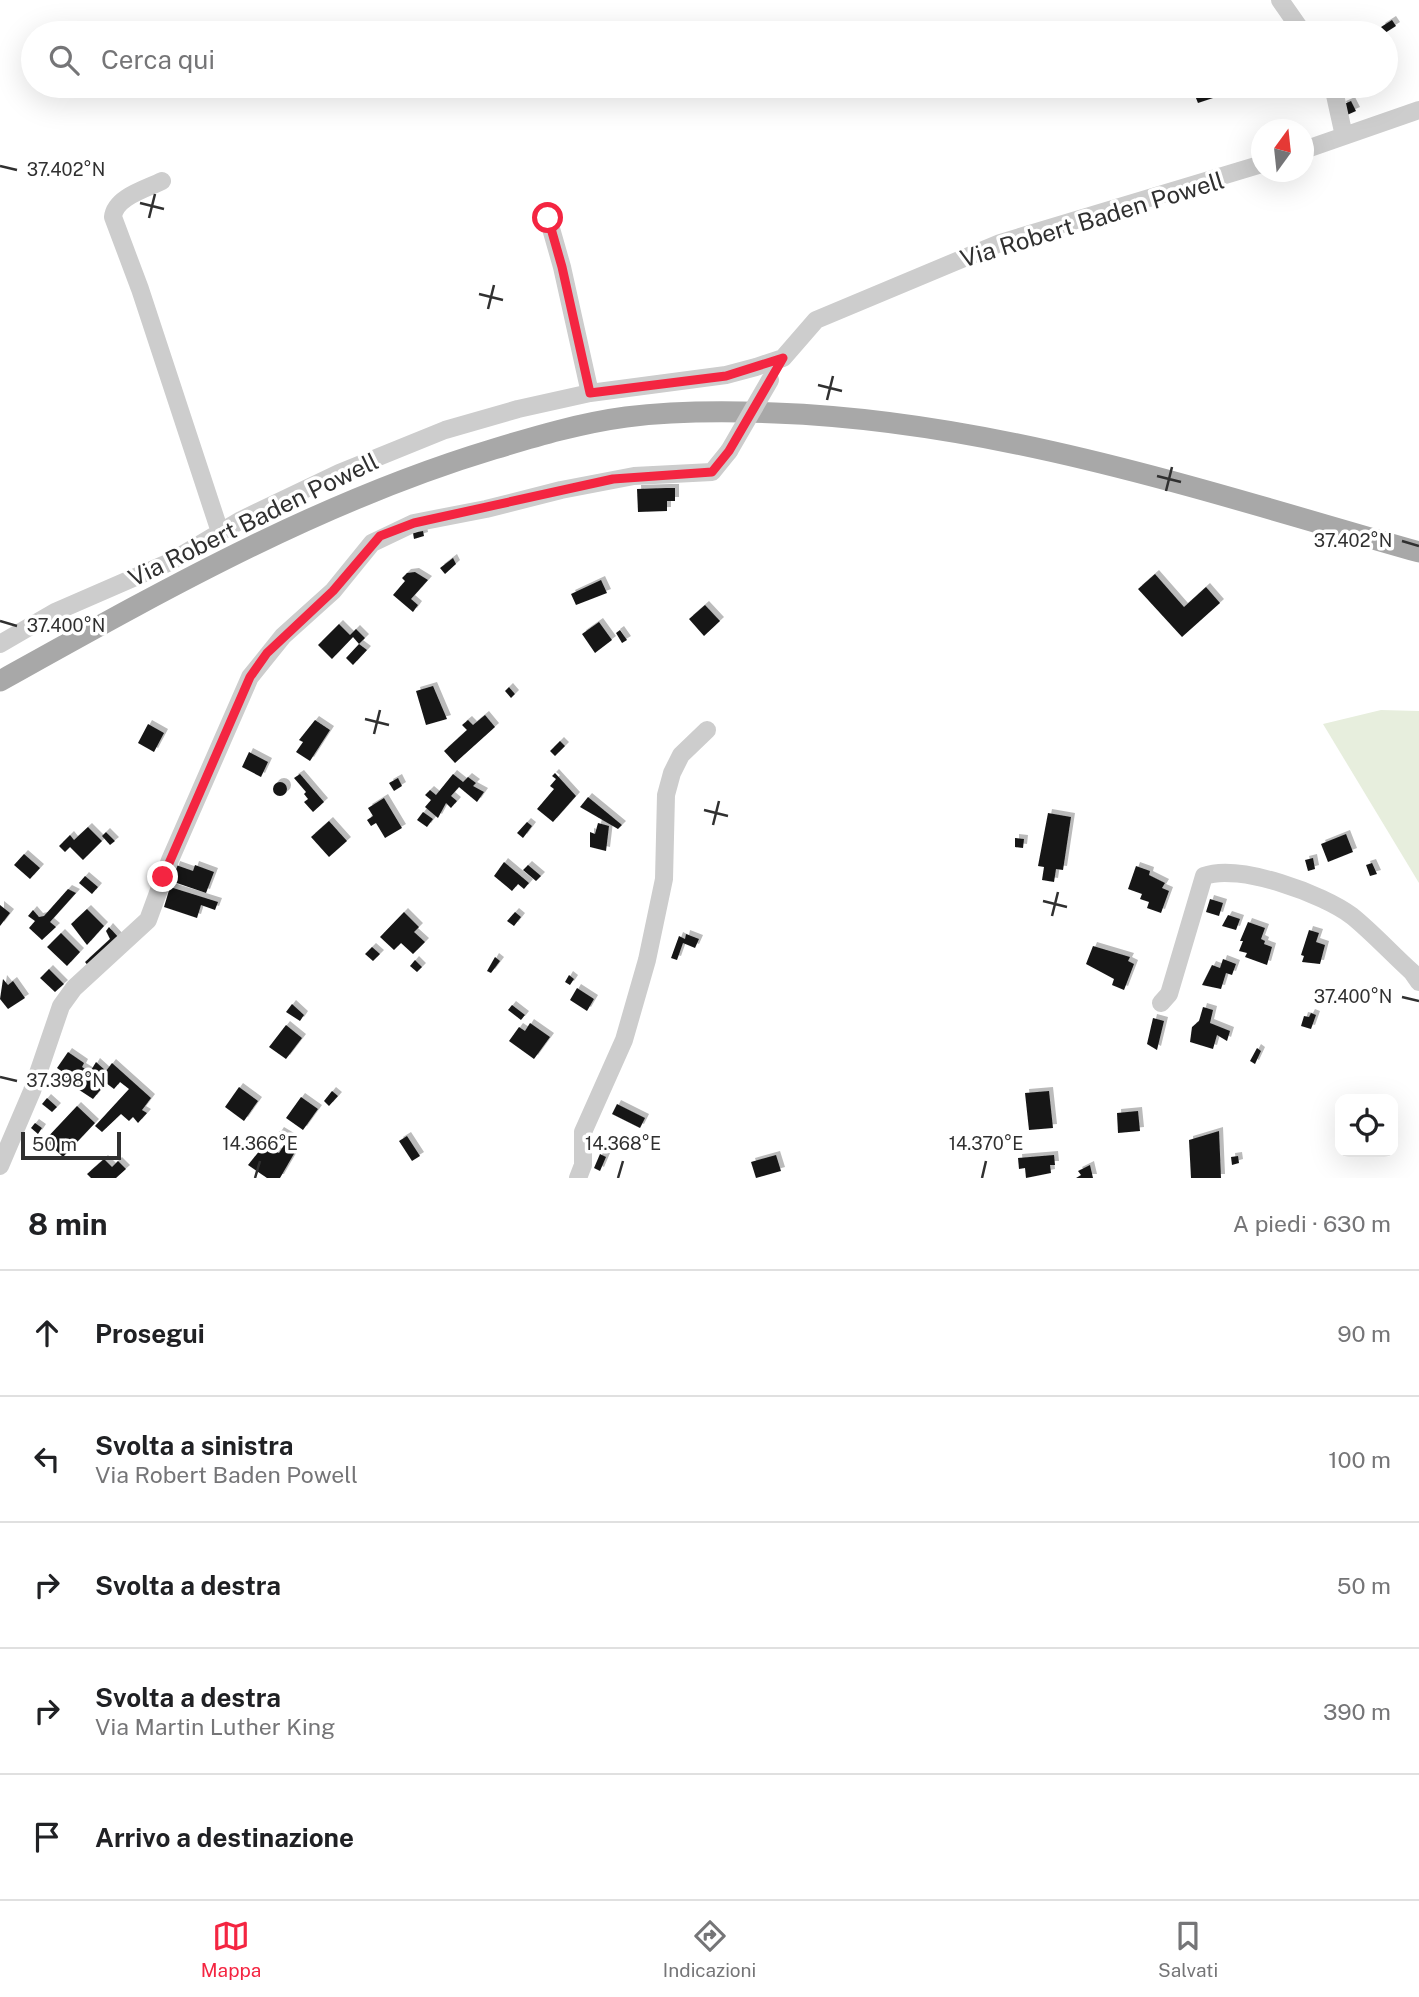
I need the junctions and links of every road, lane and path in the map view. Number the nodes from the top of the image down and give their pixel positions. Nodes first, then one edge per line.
1 (1279, 0) edge
2 (1294, 21) edge
3 (1336, 98) edge
4 (1419, 110) edge
5 (1344, 136) junction
6 (1314, 146) edge
7 (1251, 167) edge
8 (162, 181) dead end
9 (548, 218) dead end
10 (783, 358) junction
11 (590, 393) junction
12 (220, 532) junction
13 (1419, 552) edge
14 (0, 645) edge
15 (0, 681) edge
16 (707, 730) dead end
17 (1419, 982) edge
18 (1161, 1003) dead end
19 (0, 1166) edge
20 (578, 1178) edge

1 - 2 street
3 - 5 street
4 - 5 street
5 - 6 street
7 - 10 street, Via Robert Baden Powell
8 - 12 street
9 - 11 street
10 - 11 street, Via Robert Baden Powell
10 - 19 street, bridge
11 - 12 street, Via Robert Baden Powell
12 - 14 street, Via Robert Baden Powell
13 - 15 main road
16 - 20 street
17 - 18 street

